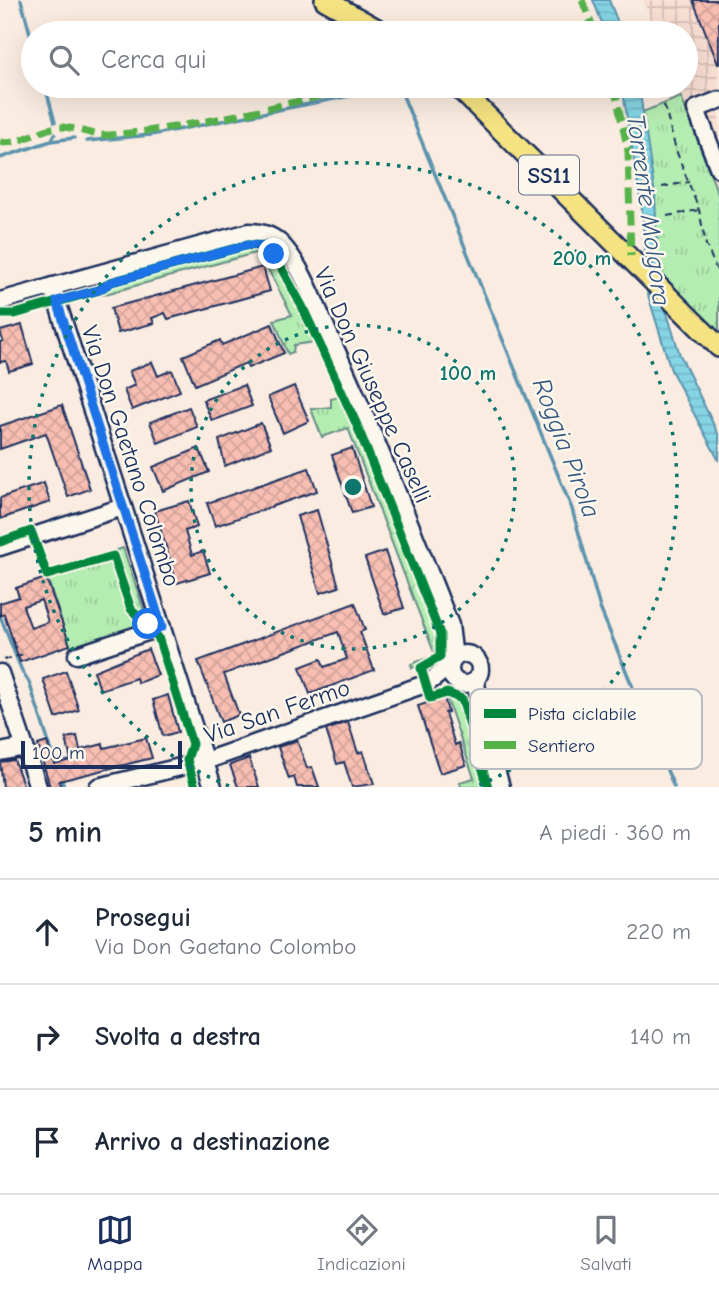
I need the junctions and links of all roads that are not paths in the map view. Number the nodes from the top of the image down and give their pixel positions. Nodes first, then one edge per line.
1 (325, 0) edge
2 (363, 21) edge
3 (469, 98) edge
4 (719, 100) edge
5 (719, 169) edge
6 (52, 286) junction
7 (0, 300) edge
8 (719, 347) edge
9 (123, 507) junction
10 (0, 547) edge
11 (450, 625) junction
12 (162, 627) junction
13 (77, 655) dead end
14 (472, 655) junction
15 (452, 662) junction
16 (0, 673) edge
17 (465, 682) junction
18 (428, 683) junction
19 (470, 692) edge
20 (25, 747) junction
21 (0, 751) edge
22 (205, 761) junction
23 (496, 769) edge
24 (38, 787) edge
25 (98, 787) edge
26 (213, 787) edge
27 (501, 787) edge

1 - 2 main road
3 - 8 main road, SS11
4 - 5 street
6 - 7 street, Via Don Giuseppe Caselli
6 - 9 street, Via Don Gaetano Colombo
6 - 11 street, Via Don Giuseppe Caselli
9 - 10 street
9 - 12 street, Via Don Gaetano Colombo
11 - 14 street, Via Don Giuseppe Caselli
11 - 15 street, Via Don Giuseppe Caselli
12 - 13 street
12 - 22 street, Via Don Gaetano Colombo
14 - 15 street
14 - 17 street
15 - 17 street
15 - 18 street
16 - 20 street
17 - 18 street
17 - 19 street
18 - 22 street, Via San Fermo
20 - 21 street
20 - 24 street
22 - 25 street, Via San Fermo
22 - 26 street, Via Don Gaetano Colombo
23 - 27 street

